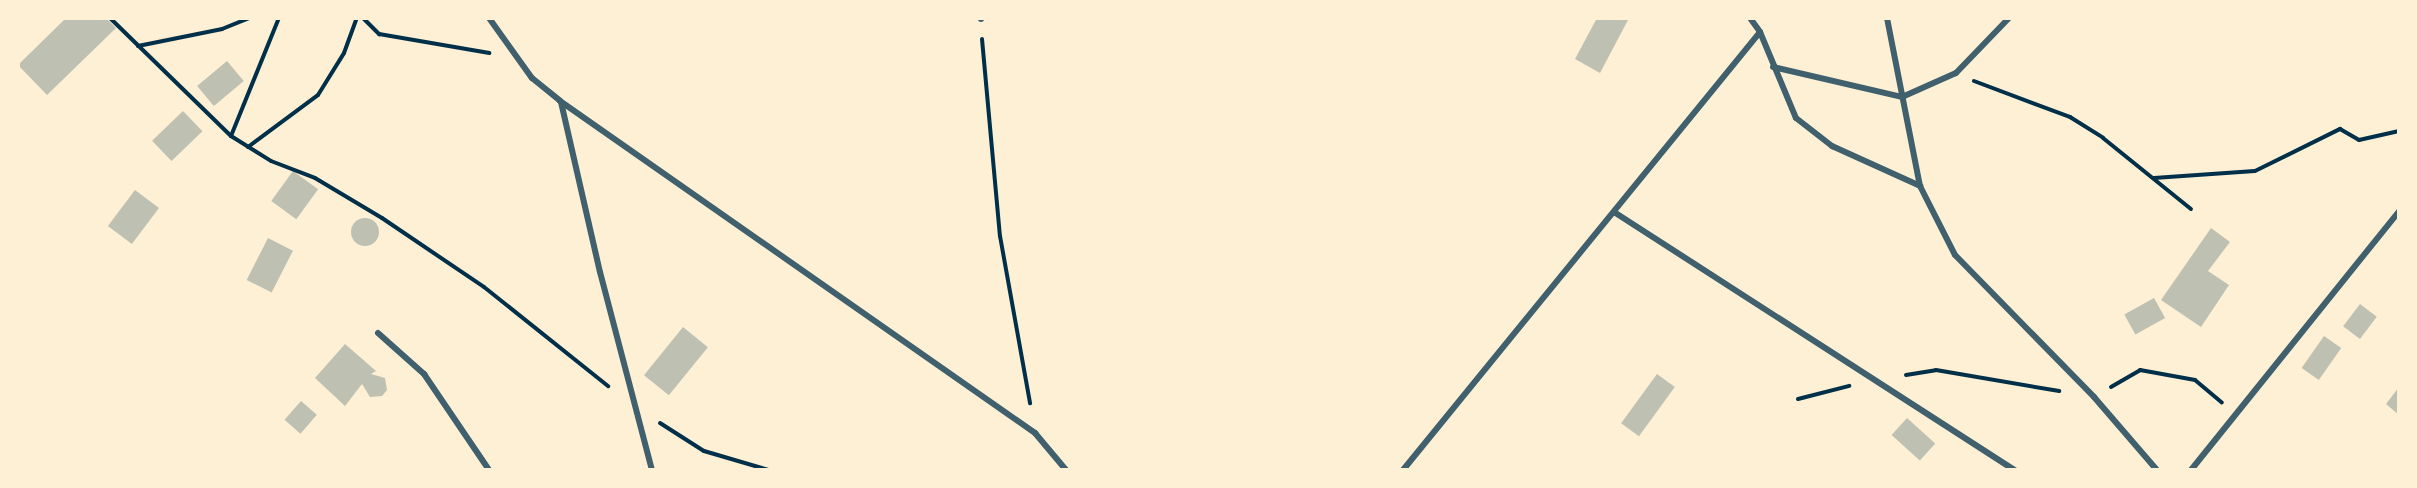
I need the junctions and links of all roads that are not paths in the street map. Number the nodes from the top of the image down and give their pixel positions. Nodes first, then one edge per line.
1 (489, 18) edge
2 (1750, 18) edge
3 (1887, 18) edge
4 (2009, 18) edge
5 (1760, 32) junction
6 (1773, 67) junction
7 (1902, 97) junction
8 (561, 101) junction
9 (1920, 186) junction
10 (2399, 211) edge
11 (1614, 212) junction
12 (378, 333) dead end
13 (489, 470) edge
14 (652, 470) edge
15 (1066, 470) edge
16 (1403, 470) edge
17 (2015, 470) edge
18 (2157, 470) edge
19 (2191, 470) edge

1 - 8 street
2 - 5 street
3 - 7 street
4 - 7 street
5 - 6 street
5 - 11 street
6 - 7 street
6 - 9 street
7 - 9 street
8 - 14 street
8 - 15 street
9 - 18 street
10 - 19 street
11 - 16 street
11 - 17 street
12 - 13 street

